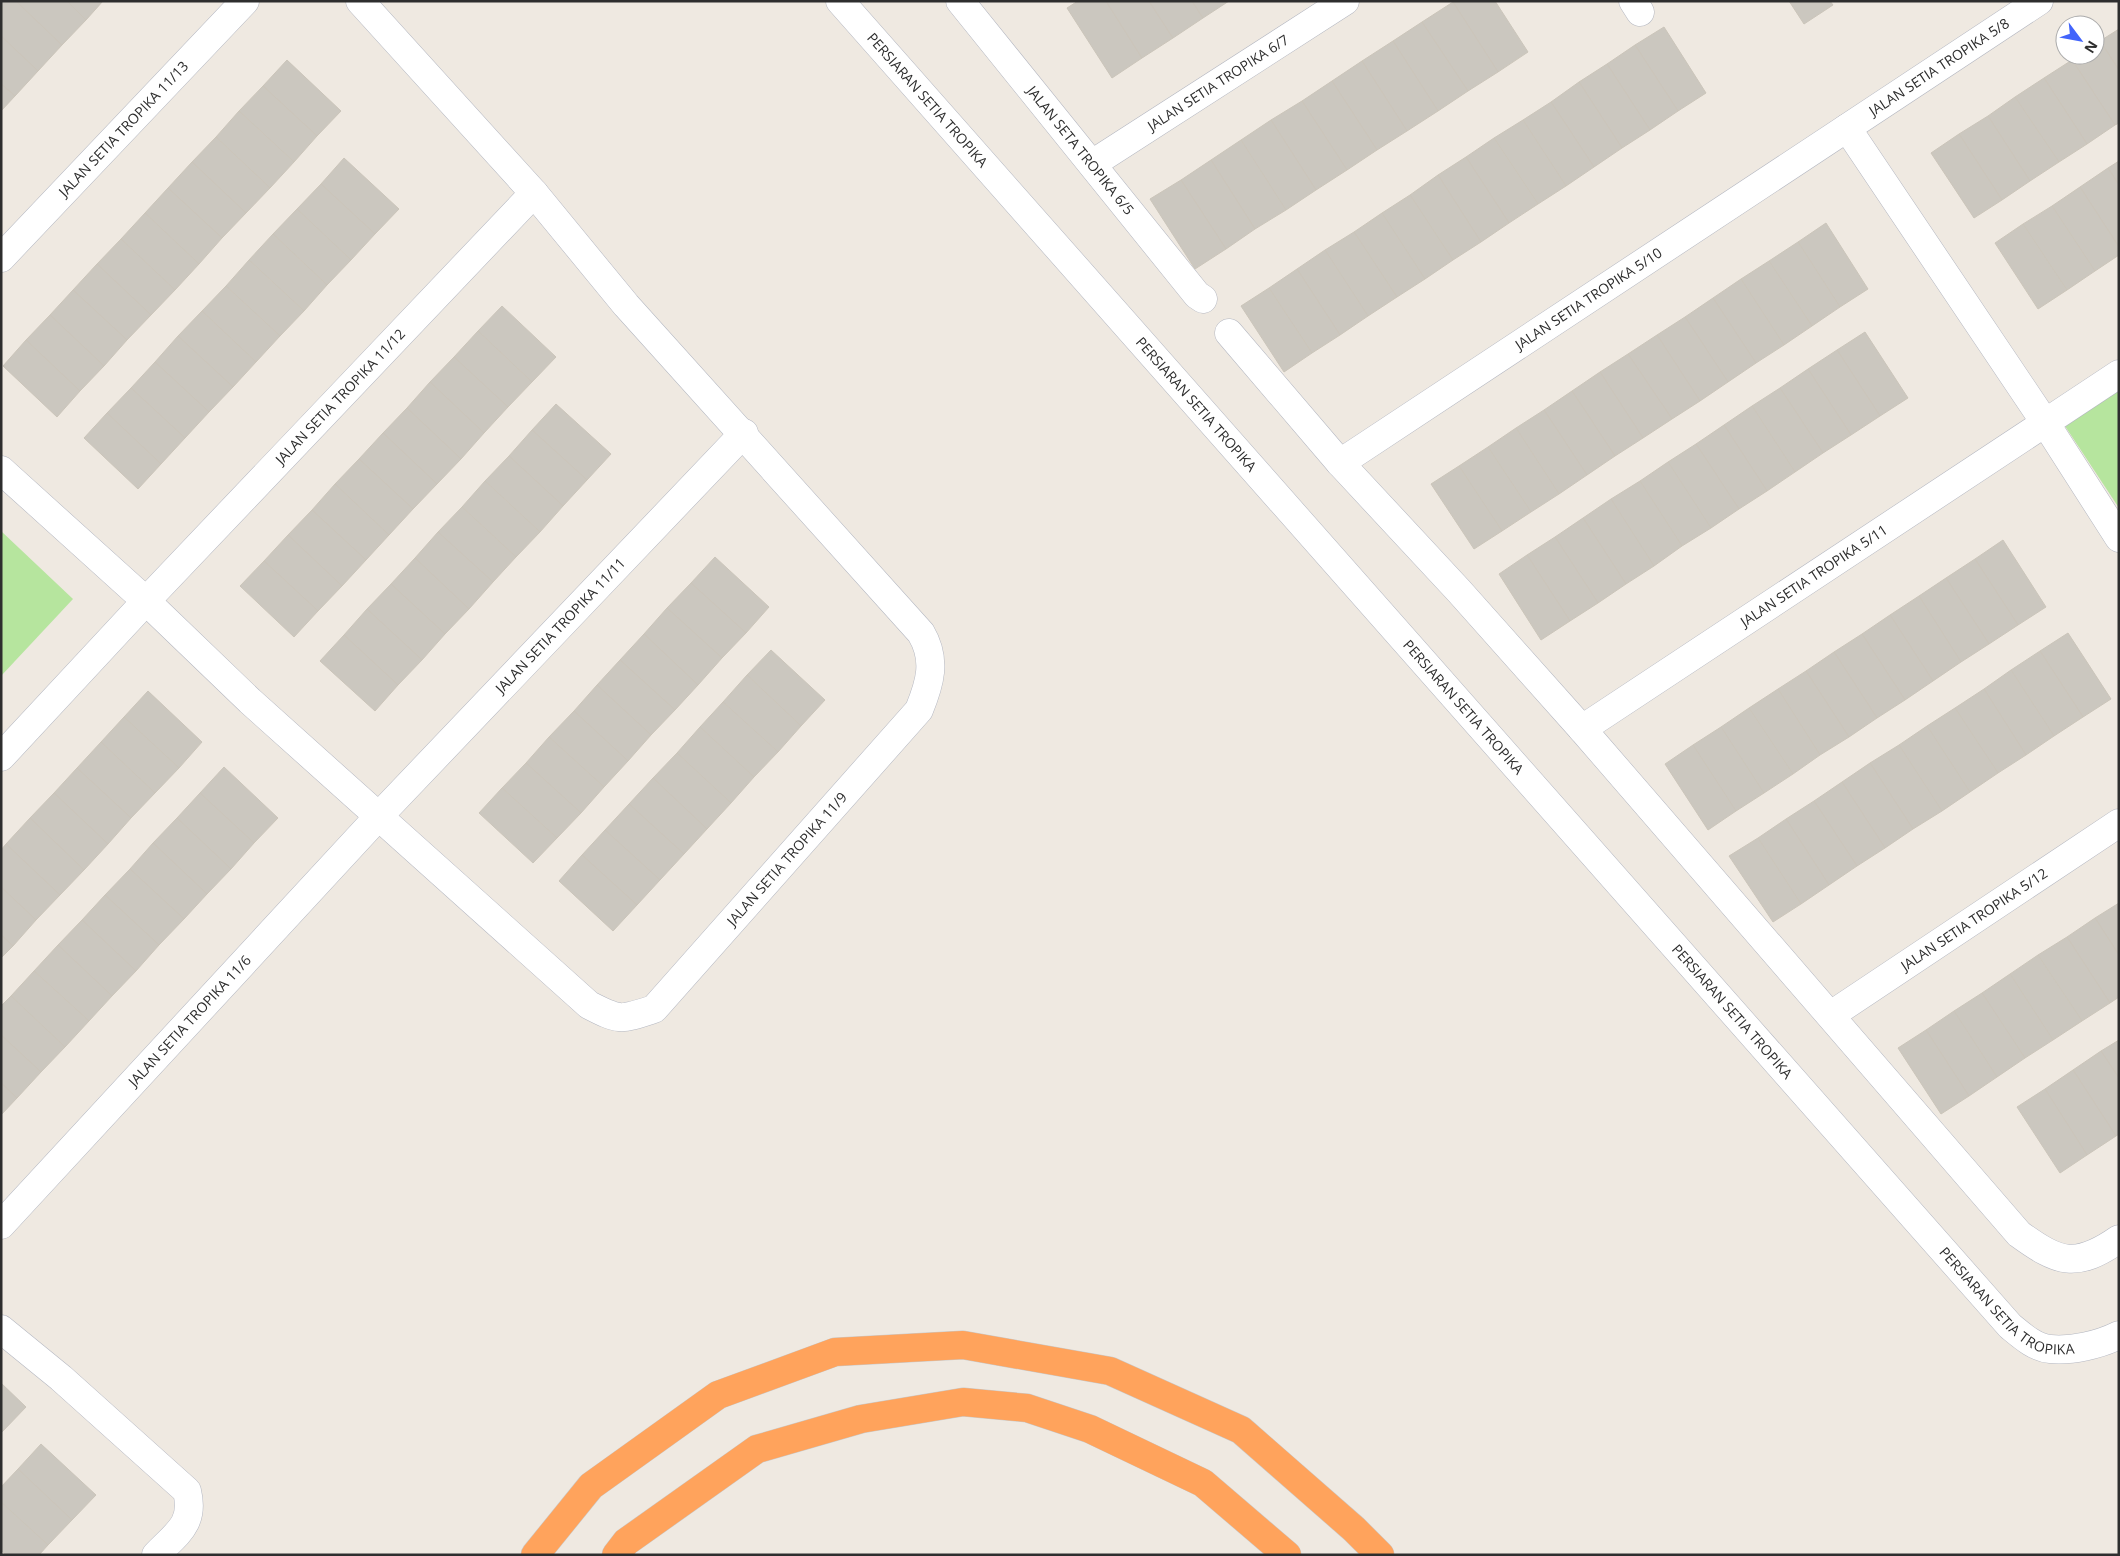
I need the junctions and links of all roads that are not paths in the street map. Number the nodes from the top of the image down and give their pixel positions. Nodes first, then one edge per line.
1 (245, 1) edge
2 (360, 1) edge
3 (840, 1) edge
4 (960, 1) edge
5 (1345, 1) edge
6 (2040, 1) edge
7 (1842, 131) junction
8 (1092, 164) junction
9 (534, 193) junction
10 (1, 258) edge
11 (1203, 299) dead end
12 (1229, 333) dead end
13 (2119, 374) edge
14 (2046, 424) junction
15 (744, 433) junction
16 (1340, 463) junction
17 (1, 470) edge
18 (2119, 538) edge
19 (146, 601) junction
20 (1582, 730) junction
21 (1, 757) edge
22 (378, 817) junction
23 (2119, 823) edge
24 (1831, 1015) junction
25 (1, 1225) edge
26 (2108, 1246) edge
27 (1, 1329) edge
28 (2119, 1335) edge
29 (156, 1555) edge
30 (535, 1555) edge
31 (616, 1555) edge
32 (1287, 1555) edge
33 (1380, 1555) edge

1 - 10 street, JALAN SETIA TROPIKA 11/13
2 - 9 street
3 - 28 street, PERSIARAN SETIA TROPIKA
4 - 8 street, JALAN SETA TROPIKA 6/5
5 - 8 street, JALAN SETIA TROPIKA 6/7
6 - 7 street, JALAN SETIA TROPIKA 5/8
7 - 14 street
7 - 16 street, JALAN SETIA TROPIKA 5/10
8 - 11 street, JALAN SETA TROPIKA 6/5
9 - 15 street
9 - 19 street, JALAN SETIA TROPIKA 11/12
12 - 16 street
13 - 14 street, JALAN SETIA TROPIKA 5/11
14 - 18 street
14 - 20 street, JALAN SETIA TROPIKA 5/11
15 - 22 street, JALAN SETIA TROPIKA 11/11
15 - 22 street, JALAN SETIA TROPIKA 11/9
16 - 20 street
17 - 19 street
19 - 21 street, JALAN SETIA TROPIKA 11/12
19 - 22 street
20 - 24 street
22 - 25 street, JALAN SETIA TROPIKA 11/6
23 - 24 street, JALAN SETIA TROPIKA 5/12
24 - 26 street
27 - 29 street
30 - 33 highway
31 - 32 highway

